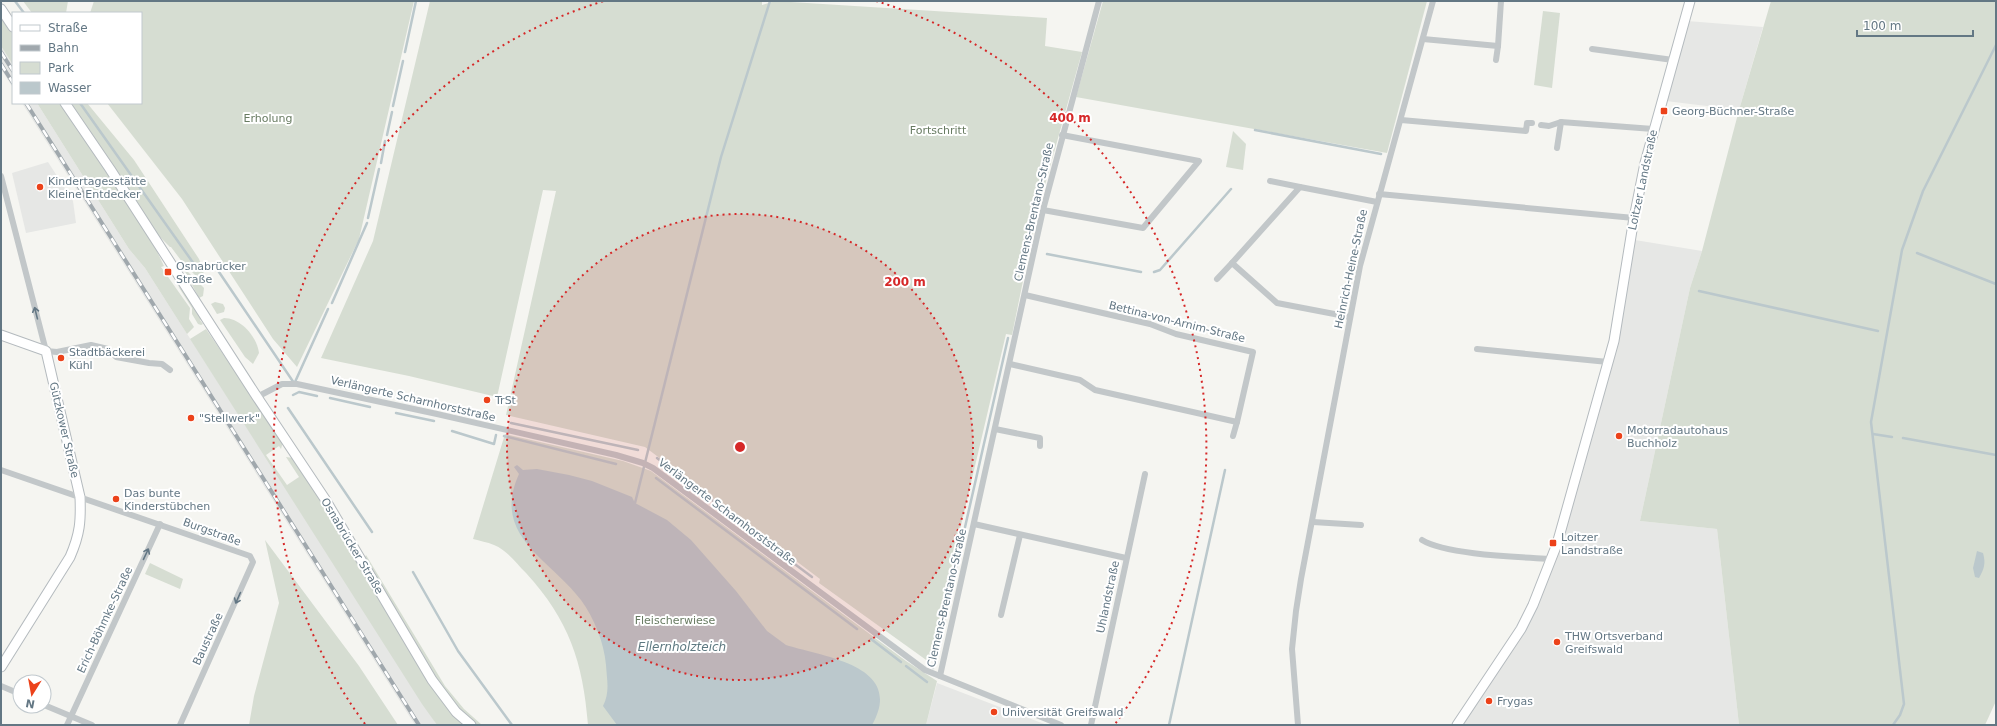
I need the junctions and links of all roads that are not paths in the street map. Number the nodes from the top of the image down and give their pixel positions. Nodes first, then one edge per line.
1 (1099, 1) edge
2 (1433, 1) edge
3 (1501, 1) edge
4 (1690, 1) edge
5 (1, 9) edge
6 (12, 26) edge
7 (1423, 39) junction
8 (1498, 46) junction
9 (1592, 49) dead end
10 (1496, 60) dead end
11 (1673, 60) junction
12 (66, 104) edge
13 (1401, 120) junction
14 (1561, 122) junction
15 (1532, 123) dead end
16 (1541, 125) dead end
17 (1653, 129) junction
18 (1062, 135) junction
19 (1557, 148) dead end
20 (1, 176) edge
21 (1270, 181) dead end
22 (1300, 187) junction
23 (1379, 194) junction
24 (1377, 202) junction
25 (1043, 210) junction
26 (1634, 218) junction
27 (1232, 262) junction
28 (1217, 279) dead end
29 (1025, 295) junction
30 (1350, 316) junction
31 (1, 335) edge
32 (1477, 349) dead end
33 (46, 351) junction
34 (1608, 362) junction
35 (1010, 364) junction
36 (170, 370) dead end
37 (257, 397) junction
38 (1237, 422) junction
39 (995, 429) junction
40 (1233, 436) dead end
41 (1040, 446) dead end
42 (1, 470) edge
43 (1145, 474) dead end
44 (80, 497) junction
45 (1312, 522) junction
46 (160, 524) junction
47 (974, 524) junction
48 (1361, 525) dead end
49 (1020, 534) junction
50 (1422, 540) dead end
51 (1126, 558) junction
52 (1551, 559) junction
53 (253, 562) joint
54 (1001, 615) dead end
55 (1, 667) edge
56 (940, 676) junction
57 (1, 686) edge
58 (12, 691) edge
59 (52, 708) edge
60 (71, 716) junction
61 (67, 725) edge
62 (92, 725) edge
63 (180, 725) edge
64 (471, 725) edge
65 (1062, 725) edge
66 (1091, 725) edge
67 (1298, 725) edge
68 (1456, 725) edge

1 - 18 street, Clemens-Brentano-Straße
2 - 7 street, Heinrich-Heine-Straße
3 - 8 street
4 - 11 main road, Loitzer Landstraße
5 - 6 main road
7 - 8 street
7 - 13 street, Heinrich-Heine-Straße
8 - 10 street
9 - 11 street
11 - 17 main road, Loitzer Landstraße
12 - 37 main road, Osnabrücker Straße
13 - 15 street
13 - 23 street, Heinrich-Heine-Straße
14 - 16 street
14 - 17 street
14 - 19 street
17 - 26 main road, Loitzer Landstraße
18 - 25 street, Clemens-Brentano-Straße
18 - 25 street
33 -> 20 street, Gützkower Straße
21 - 22 street
22 - 24 street
22 - 27 street
23 - 24 street, Heinrich-Heine-Straße
23 - 26 street
24 - 30 street, Heinrich-Heine-Straße
25 - 29 street, Clemens-Brentano-Straße
26 - 34 main road, Loitzer Landstraße
27 - 28 street
27 - 30 street
29 - 35 street, Clemens-Brentano-Straße
29 - 38 street, Bettina-von-Arnim-Straße
30 - 45 street, Heinrich-Heine-Straße
31 - 33 main road
32 - 34 street
33 - 36 street
33 - 44 main road, Gützkower Straße
34 - 52 main road, Loitzer Landstraße
35 - 38 street
35 - 39 street, Clemens-Brentano-Straße
37 - 56 street, Verlängerte Scharnhorststraße
37 - 64 main road, Osnabrücker Straße
38 - 40 street, Bettina-von-Arnim-Straße
39 - 41 street
39 - 47 street, Clemens-Brentano-Straße
42 - 44 street, Burgstraße
43 - 51 street, Uhlandstraße
44 - 46 street, Burgstraße
44 - 55 main road, Gützkower Straße
45 - 48 street
45 - 67 street, Heinrich-Heine-Straße
46 - 53 street, Burgstraße
60 -> 46 street, Erich-Böhmke-Straße
47 - 49 street, Clemens-Brentano-Straße
47 - 56 street, Clemens-Brentano-Straße
49 - 51 street, Clemens-Brentano-Straße
49 - 54 street
50 - 52 street
51 - 66 street, Uhlandstraße
52 - 68 main road, Loitzer Landstraße
53 -> 63 street, Baustraße
56 - 65 street, Verlängerte Scharnhorststraße
57 - 58 street
59 - 60 street
60 - 61 street, Erich-Böhmke-Straße
60 - 62 street

